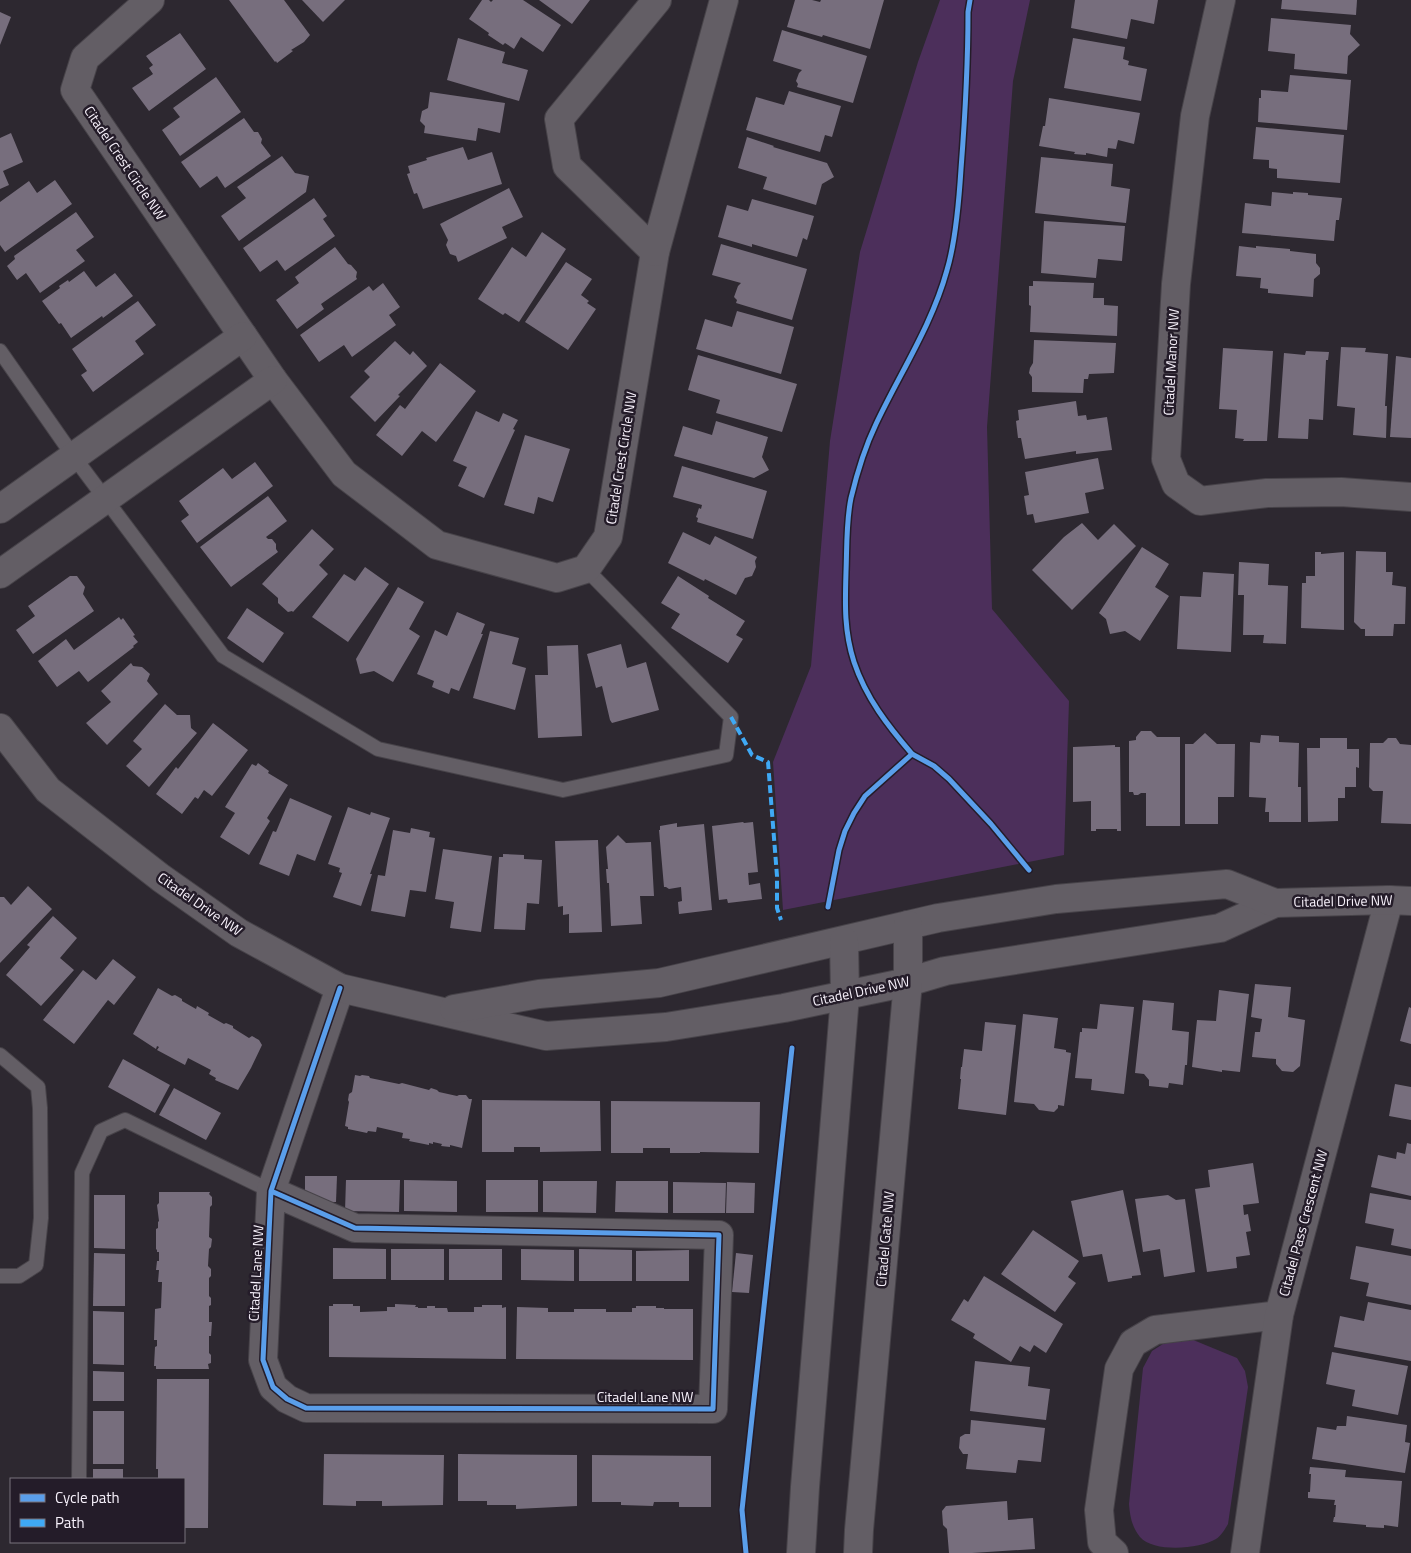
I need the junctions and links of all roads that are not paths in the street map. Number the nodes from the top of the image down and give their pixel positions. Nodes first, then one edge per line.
1 (150, 0) edge
2 (658, 0) edge
3 (724, 0) edge
4 (1221, 0) edge
5 (655, 252) junction
6 (243, 336) junction
7 (0, 351) edge
8 (273, 380) junction
9 (74, 457) junction
10 (1411, 497) edge
11 (106, 498) junction
12 (0, 509) edge
13 (586, 568) junction
14 (0, 574) edge
15 (0, 728) edge
16 (1400, 900) edge
17 (1275, 903) junction
18 (908, 925) junction
19 (844, 941) junction
20 (908, 982) junction
21 (340, 988) junction
22 (845, 996) junction
23 (443, 1012) junction
24 (0, 1054) edge
25 (271, 1191) junction
26 (0, 1276) edge
27 (1278, 1315) junction
28 (79, 1478) edge
29 (801, 1553) edge
30 (858, 1553) edge
31 (1114, 1553) edge
32 (1245, 1553) edge

1 - 6 street, Citadel Crest Circle NW
2 - 5 street
3 - 5 street, Citadel Crest Circle NW
4 - 10 street, Citadel Manor NW
5 - 13 street, Citadel Crest Circle NW
6 - 8 street, Citadel Crest Circle NW
6 - 9 street
7 - 9 lane
8 - 11 street
8 - 13 street, Citadel Crest Circle NW
9 - 11 lane
9 - 12 street
11 - 13 lane
11 - 14 street
15 - 21 street, Citadel Drive NW
16 - 17 street, Citadel Drive NW
16 - 27 street, Citadel Pass Crescent NW
17 - 18 street, Citadel Drive NW
17 - 20 street, Citadel Drive NW
18 - 19 street, Citadel Drive NW
18 - 20 street, Citadel Gate NW
19 - 22 street
19 - 23 street, Citadel Drive NW
20 - 22 street, Citadel Drive NW
20 - 30 street, Citadel Gate NW
21 - 23 street, Citadel Drive NW
21 - 25 street, Citadel Lane NW
22 - 23 street, Citadel Drive NW
22 - 29 street
24 - 26 lane
25 - 25 street, Citadel Lane NW
25 - 28 lane
27 - 31 street
27 - 32 street, Citadel Pass Crescent NW

